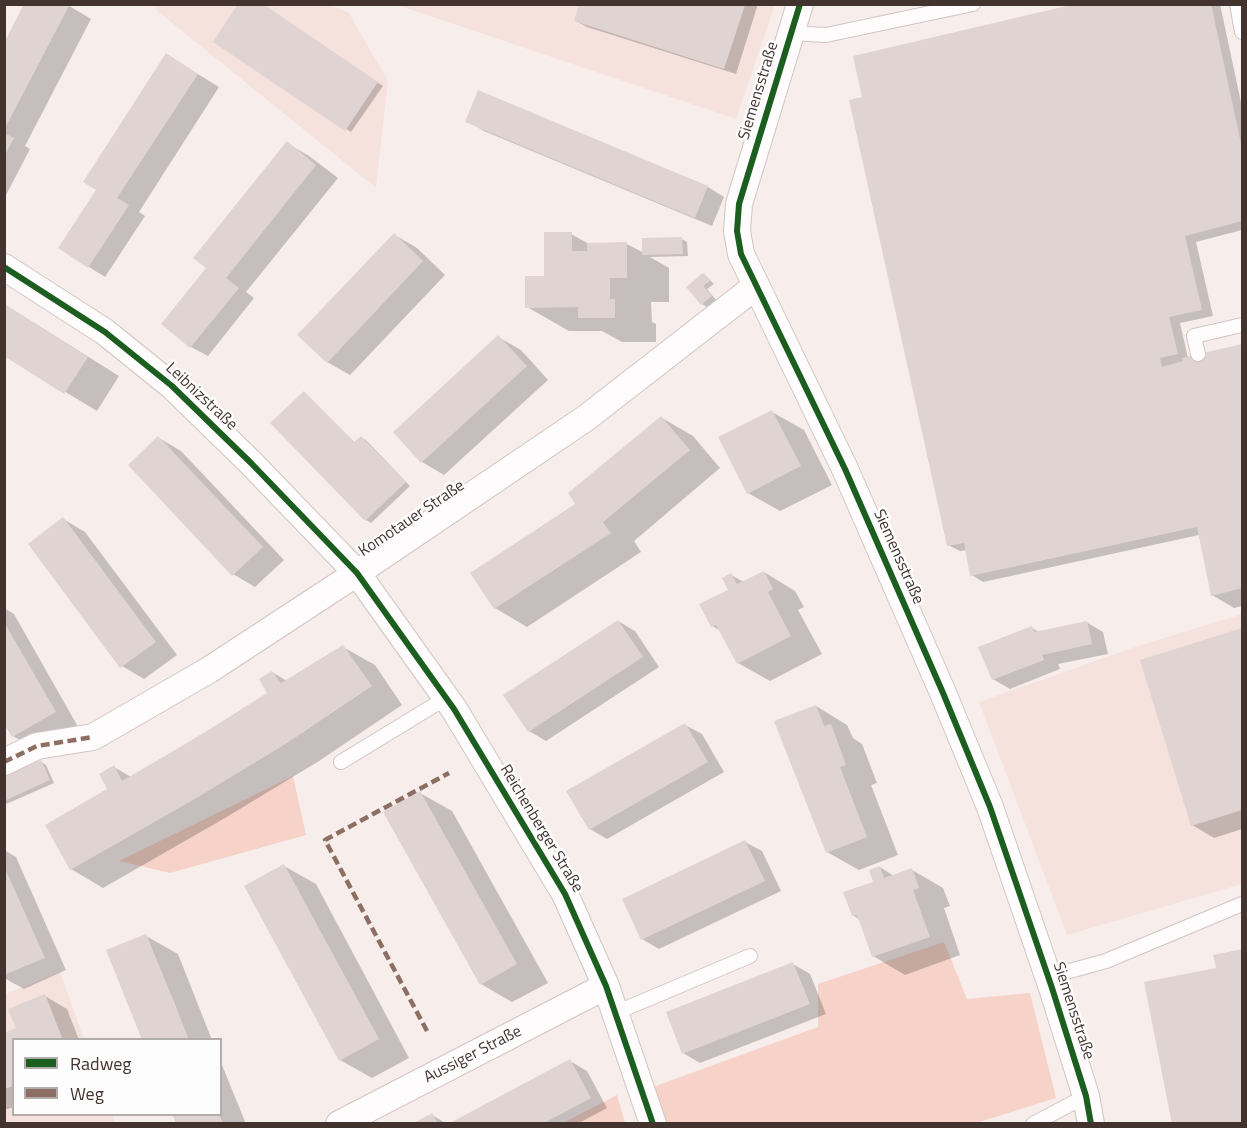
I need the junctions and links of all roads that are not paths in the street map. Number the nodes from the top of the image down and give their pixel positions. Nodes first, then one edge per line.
1 (800, 4) edge
2 (974, 4) edge
3 (1237, 4) edge
4 (1242, 32) edge
5 (791, 33) junction
6 (4, 267) edge
7 (756, 286) junction
8 (1242, 325) edge
9 (1198, 354) dead end
10 (357, 573) junction
11 (446, 698) junction
12 (4, 762) edge
13 (340, 762) dead end
14 (1242, 904) edge
15 (750, 956) dead end
16 (1048, 977) junction
17 (606, 986) junction
18 (615, 1013) junction
19 (1086, 1096) junction
20 (339, 1124) edge
21 (653, 1124) edge
22 (1033, 1124) edge
23 (1092, 1124) edge

1 - 5 street, Siemensstraße
2 - 5 lane
3 - 4 lane
5 - 7 street, Siemensstraße
6 - 10 street, Leibnizstraße
7 - 10 street, Komotauer Straße
7 - 16 street, Siemensstraße
8 - 9 lane
10 - 11 street, Reichenberger Straße
10 - 12 street, Komotauer Straße
11 - 13 lane
11 - 17 street, Reichenberger Straße
14 - 16 lane
15 - 18 lane
16 - 19 street, Siemensstraße
17 - 18 street, Reichenberger Straße
17 - 20 street, Aussiger Straße
18 - 21 street, Reichenberger Straße
19 - 22 lane
19 - 23 street, Siemensstraße

